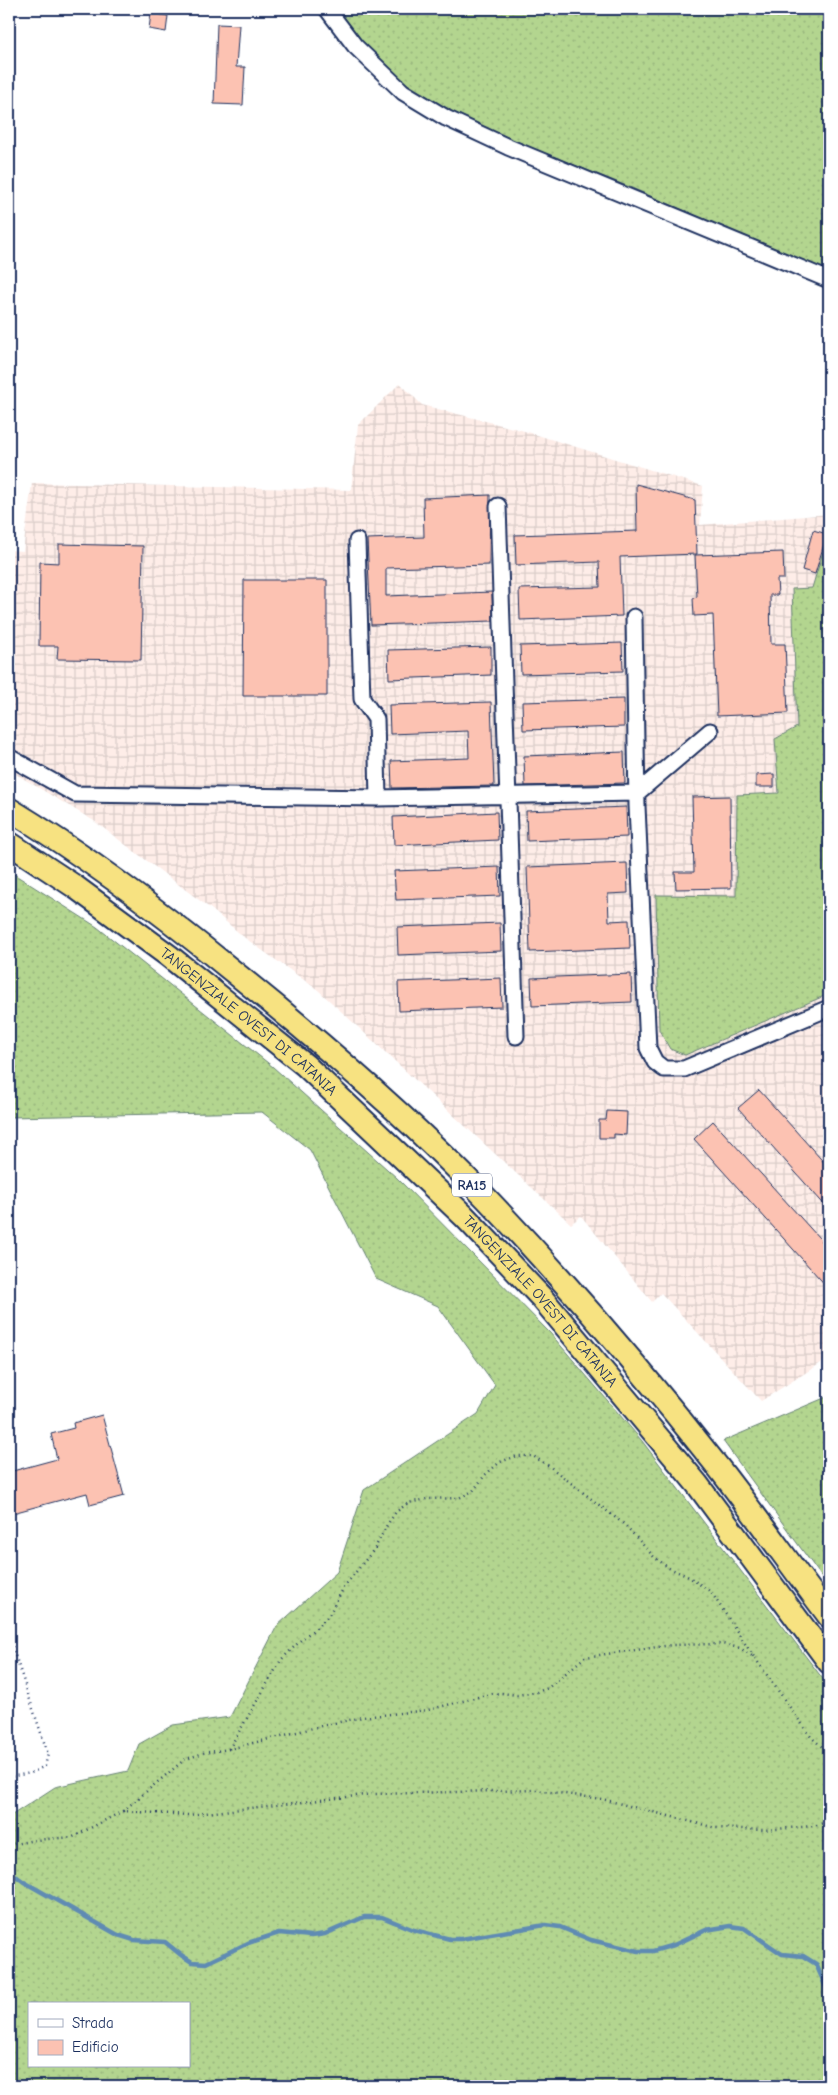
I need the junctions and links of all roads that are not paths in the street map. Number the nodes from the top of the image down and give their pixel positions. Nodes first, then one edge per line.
1 (327, 9) edge
2 (829, 280) edge
3 (498, 506) dead end
4 (357, 541) dead end
5 (634, 617) dead end
6 (710, 731) dead end
7 (9, 756) edge
8 (637, 793) junction
9 (509, 795) junction
10 (378, 798) junction
11 (9, 809) edge
12 (9, 843) edge
13 (9, 850) edge
14 (52, 872) junction
15 (829, 1008) edge
16 (516, 1036) dead end
17 (829, 1616) edge
18 (829, 1662) edge

1 - 2 street
3 - 9 street
4 - 10 street
5 - 8 street
6 - 8 street
7 - 10 street
8 - 9 street
8 - 15 street
9 - 10 street
9 - 16 street
11 - 17 highway, TANGENZIALE OVEST DI CATANIA / RA15
12 - 14 highway, TANGENZIALE OVEST DI CATANIA / RA15
13 - 14 highway
14 - 18 highway, TANGENZIALE OVEST DI CATANIA / RA15

